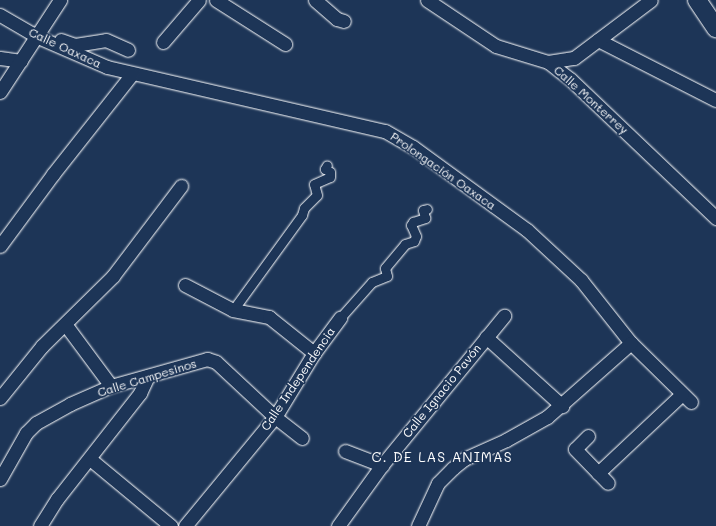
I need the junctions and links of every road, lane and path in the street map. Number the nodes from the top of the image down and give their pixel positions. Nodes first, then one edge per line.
1 (60, 0) edge
2 (200, 0) edge
3 (216, 0) edge
4 (315, 0) edge
5 (427, 0) edge
6 (650, 0) edge
7 (696, 0) edge
8 (0, 15) edge
9 (344, 21) dead end
10 (716, 28) edge
11 (39, 34) junction
12 (598, 40) junction
13 (163, 42) dead end
14 (285, 44) dead end
15 (128, 50) dead end
16 (0, 58) edge
17 (21, 61) junction
18 (548, 62) junction
19 (132, 74) junction
20 (0, 92) edge
21 (716, 100) edge
22 (327, 165) dead end
23 (181, 186) dead end
24 (427, 209) dead end
25 (716, 218) edge
26 (0, 246) edge
27 (185, 285) dead end
28 (233, 310) junction
29 (504, 316) dead end
30 (340, 318) joint
31 (66, 324) junction
32 (486, 337) junction
33 (631, 343) junction
34 (314, 353) junction
35 (148, 376) junction
36 (111, 386) junction
37 (0, 398) edge
38 (562, 406) junction
39 (275, 417) junction
40 (588, 436) dead end
41 (302, 438) dead end
42 (345, 451) dead end
43 (90, 459) junction
44 (382, 465) junction
45 (598, 473) junction
46 (0, 479) edge
47 (608, 483) dead end
48 (418, 525) edge
49 (40, 526) edge
50 (171, 526) edge
51 (185, 526) edge
52 (338, 526) edge

1 - 11 street
2 - 13 street
3 - 14 street
4 - 9 street
5 - 18 street, Calle Monterrey
6 - 12 street
7 - 10 main road
8 - 11 street, Calle Oaxaca
11 - 15 street
11 - 17 street
11 - 19 street, Calle Oaxaca
12 - 18 street
12 - 21 street
16 - 17 street
17 - 20 street
18 - 25 street, Calle Monterrey
19 - 26 street
19 - 33 street, Prolongación Oaxaca
22 - 28 street
23 - 31 street
24 - 30 street, Calle Independencia
27 - 28 street
28 - 34 street
29 - 32 street, Calle Ignacio Pavón
30 - 34 street, Calle Independencia
31 - 36 street
31 - 37 street
32 - 38 street
32 - 44 street, Calle Ignacio Pavón
33 - 38 street
33 - 45 street, Prolongación Oaxaca
34 - 39 street, Calle Independencia
35 - 36 street, Calle Campesinos
35 - 39 street, Calle Campesinos
35 - 43 street
36 - 46 street, Calle Campesinos
38 - 48 street
39 - 41 street, Calle Campesinos
39 - 51 street, Calle Independencia
40 - 45 street
42 - 44 street
43 - 49 street
43 - 50 street
44 - 52 street, Calle Ignacio Pavón
45 - 47 street

